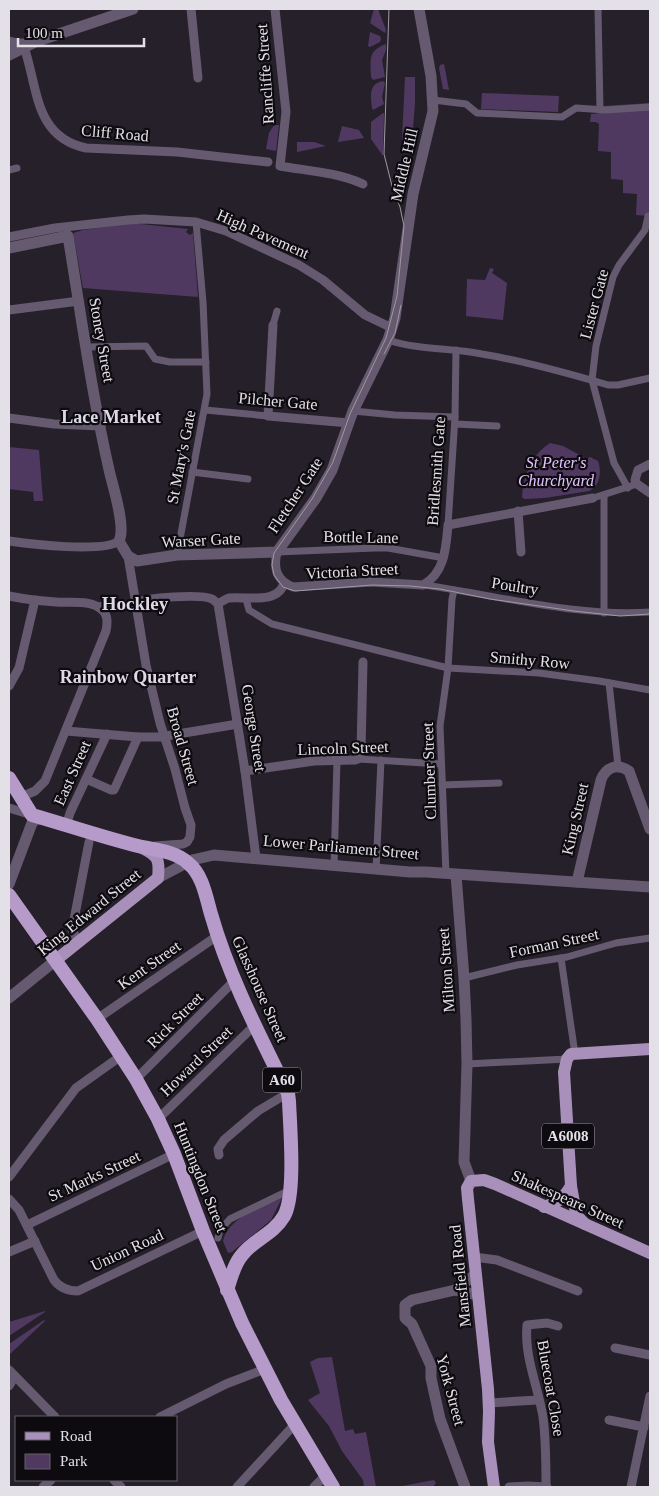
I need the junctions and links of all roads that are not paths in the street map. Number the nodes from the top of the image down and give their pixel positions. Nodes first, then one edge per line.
1 (133, 9) edge
2 (192, 9) edge
3 (275, 9) edge
4 (419, 9) edge
5 (598, 9) edge
6 (9, 42) edge
7 (35, 42) junction
8 (24, 47) junction
9 (9, 54) edge
10 (198, 78) dead end
11 (433, 100) junction
12 (650, 107) edge
13 (600, 110) junction
14 (268, 162) dead end
15 (17, 168) dead end
16 (9, 170) edge
17 (363, 184) dead end
18 (650, 216) edge
19 (196, 222) junction
20 (68, 231) junction
21 (9, 237) edge
22 (9, 248) edge
23 (78, 301) junction
24 (9, 310) edge
25 (277, 311) dead end
26 (273, 325) joint
27 (392, 328) junction
28 (388, 340) junction
29 (87, 347) junction
30 (456, 350) junction
31 (206, 362) junction
32 (650, 378) edge
33 (592, 380) junction
34 (205, 410) junction
35 (353, 411) junction
36 (268, 416) junction
37 (9, 418) edge
38 (455, 420) junction
39 (349, 423) junction
40 (101, 426) junction
41 (497, 426) dead end
42 (650, 464) edge
43 (192, 472) junction
44 (248, 479) dead end
45 (637, 484) junction
46 (628, 488) junction
47 (650, 493) edge
48 (604, 495) junction
49 (594, 498) joint
50 (518, 511) junction
51 (448, 525) junction
52 (9, 541) edge
53 (119, 541) junction
54 (277, 552) junction
55 (521, 552) dead end
56 (178, 555) junction
57 (128, 556) junction
58 (444, 558) junction
59 (284, 583) junction
60 (423, 585) junction
61 (454, 590) junction
62 (9, 596) edge
63 (246, 598) junction
64 (35, 600) junction
65 (136, 603) junction
66 (218, 604) junction
67 (96, 606) junction
68 (604, 612) junction
69 (650, 612) edge
70 (364, 648) junction
71 (362, 662) joint
72 (448, 668) junction
73 (609, 683) junction
74 (9, 686) edge
75 (650, 690) edge
76 (238, 724) junction
77 (66, 731) junction
78 (107, 734) junction
79 (138, 737) junction
80 (165, 738) junction
81 (358, 759) junction
82 (337, 760) junction
83 (381, 760) junction
84 (441, 764) junction
85 (618, 766) junction
86 (246, 771) junction
87 (9, 778) edge
88 (86, 779) junction
89 (499, 783) dead end
90 (442, 785) junction
91 (21, 797) junction
92 (9, 808) edge
93 (37, 816) junction
94 (66, 826) junction
95 (650, 829) edge
96 (90, 842) dead end
97 (139, 846) junction
98 (232, 855) junction
99 (256, 858) junction
100 (188, 862) junction
101 (334, 867) junction
102 (376, 870) junction
103 (451, 874) junction
104 (199, 876) junction
105 (158, 878) junction
106 (577, 882) junction
107 (9, 884) edge
108 (650, 887) edge
109 (9, 895) edge
110 (217, 936) junction
111 (650, 938) edge
112 (79, 942) junction
113 (561, 958) junction
114 (56, 960) junction
115 (464, 978) junction
116 (234, 982) junction
117 (9, 998) edge
118 (97, 1018) junction
119 (255, 1025) junction
120 (650, 1050) edge
121 (121, 1056) junction
122 (571, 1056) junction
123 (467, 1064) junction
124 (136, 1079) junction
125 (288, 1093) junction
126 (158, 1119) junction
127 (174, 1154) junction
128 (218, 1155) dead end
129 (9, 1177) edge
130 (471, 1181) junction
131 (571, 1186) junction
132 (290, 1190) junction
133 (9, 1199) edge
134 (544, 1207) junction
135 (585, 1224) junction
136 (27, 1225) junction
137 (203, 1232) junction
138 (218, 1238) dead end
139 (35, 1241) junction
140 (9, 1252) edge
141 (650, 1252) edge
142 (474, 1257) junction
143 (476, 1274) junction
144 (228, 1290) junction
145 (455, 1290) junction
146 (578, 1291) dead end
147 (478, 1295) junction
148 (558, 1326) dead end
149 (615, 1348) dead end
150 (650, 1355) edge
151 (265, 1369) junction
152 (12, 1373) edge
153 (9, 1386) edge
154 (650, 1396) edge
155 (538, 1400) junction
156 (489, 1403) junction
157 (54, 1416) edge
158 (162, 1416) edge
159 (609, 1420) dead end
160 (295, 1424) junction
161 (644, 1427) junction
162 (326, 1475) junction
163 (237, 1487) edge
164 (314, 1487) edge
165 (333, 1487) edge
166 (465, 1487) edge
167 (494, 1487) edge
168 (509, 1487) edge
169 (547, 1487) edge
170 (631, 1487) edge

1 - 7 street
2 - 10 street
3 - 17 street, Rancliffe Street
4 - 11 street, Middle Hill
5 - 13 street
6 - 7 street
7 - 8 street
8 - 9 street
8 - 14 street, Cliff Road
11 - 13 street
11 - 27 street, Middle Hill
12 - 13 street
15 - 16 street
18 - 33 street, Lister Gate
19 - 20 street, High Pavement
19 - 27 street, High Pavement
19 - 31 street, St Mary's Gate
20 - 21 street, High Pavement
20 - 22 street
20 - 23 street, Stoney Street
23 - 24 street
23 - 29 street, Stoney Street
25 - 26 street
26 - 36 street
27 - 28 street, Middle Hill
28 - 30 street
28 - 35 street, Middle Hill
29 - 31 street
29 - 40 street, Stoney Street
30 - 33 street
30 - 38 street, Bridlesmith Gate
31 - 34 street, St Mary's Gate
32 - 33 street
33 - 46 street
34 - 36 street, Pilcher Gate
34 - 43 street, St Mary's Gate
35 - 38 street
35 - 39 street, Fletcher Gate
36 - 39 street, Pilcher Gate
37 - 40 street
38 - 41 street
38 - 51 street, Bridlesmith Gate
39 - 54 street, Fletcher Gate
40 - 53 street, Stoney Street
42 - 45 street
43 - 44 street
43 - 56 street, St Mary's Gate
45 - 46 street
45 - 47 street
46 - 48 street
48 - 49 street
48 - 68 street
49 - 50 street
50 - 51 street
50 - 55 street
51 - 58 street, Bridlesmith Gate
52 - 53 street
53 - 57 street, Stoney Street
54 - 56 street, Warser Gate
54 - 58 street, Bottle Lane
54 - 59 street, Fletcher Gate
56 - 57 street, Warser Gate
57 - 65 street, Stoney Street
58 - 60 street, Bridlesmith Gate
59 - 60 street, Victoria Street
59 - 63 street
60 - 61 street, Poultry
61 - 68 street, Poultry
61 - 72 street, Clumber Street
62 - 64 street
63 - 66 street
63 - 70 street, Smithy Row
64 - 67 street
64 - 74 street
65 - 66 street
65 - 67 street
65 - 80 street, Broad Street
66 - 76 street, George Street
67 - 77 street
68 - 69 street, Poultry
70 - 71 street
70 - 72 street, Smithy Row
71 - 81 street
72 - 73 street, Smithy Row
72 - 84 street, Clumber Street
73 - 75 street, Smithy Row
73 - 85 street
76 - 80 street
76 - 86 street, George Street
77 - 78 street
77 - 91 street
78 - 79 street
78 - 88 street, East Street
79 - 80 street
79 - 88 street
80 - 97 street, Broad Street
81 - 82 street, Lincoln Street
81 - 83 street, Lincoln Street
82 - 86 street, Lincoln Street
82 - 101 street
83 - 84 street, Lincoln Street
83 - 102 street
84 - 90 street, Clumber Street
85 - 95 street
85 - 106 street, King Street
86 - 99 street, George Street
87 - 91 highway
88 - 94 street, East Street
89 - 90 street
90 - 103 street, Clumber Street
91 - 93 highway
92 - 93 street
93 - 94 highway, A60
93 - 107 street
94 - 97 highway, A60
96 - 112 street
97 - 100 highway, A60
97 - 105 main road, King Edward Street
98 - 99 street, Lower Parliament Street
98 - 100 street, Lower Parliament Street
98 - 104 street, Lower Parliament Street
99 - 101 street, Lower Parliament Street
100 - 104 highway, Glasshouse Street / A60
100 - 105 street, Lower Parliament Street
101 - 102 street, Lower Parliament Street
102 - 103 street, Lower Parliament Street
103 - 106 street, Lower Parliament Street
103 - 115 street, Milton Street
104 - 110 highway, Glasshouse Street / A60
105 - 112 main road, King Edward Street
106 - 108 street, Lower Parliament Street
109 - 114 highway, Huntingdon Street
110 - 116 highway, Glasshouse Street / A60
110 - 118 street, Kent Street
111 - 113 street, Forman Street
112 - 114 main road, King Edward Street
113 - 115 street, Forman Street
113 - 122 street
114 - 117 street, King Edward Street
114 - 118 highway, Huntingdon Street
115 - 123 street, Milton Street
116 - 119 highway, Glasshouse Street / A60
116 - 124 street, Rick Street
118 - 121 highway, Huntingdon Street
119 - 125 highway, Glasshouse Street / A60
119 - 126 street, Howard Street
120 - 122 main road
121 - 124 highway, Huntingdon Street
121 - 129 street
122 - 123 street
122 - 131 main road, A6008
123 - 130 street, Mansfield Road
124 - 126 highway, Huntingdon Street
125 - 128 street
125 - 132 highway, Glasshouse Street / A60
126 - 127 highway, Huntingdon Street
127 - 136 street, St Marks Street
127 - 137 highway, Huntingdon Street
130 - 134 main road, Shakespeare Street
130 - 142 main road, Mansfield Road
131 - 134 main road
131 - 135 main road, A6008
132 - 138 street
132 - 144 highway, Glasshouse Street / A60
133 - 136 street
134 - 135 main road, Shakespeare Street
135 - 141 main road, Shakespeare Street
136 - 139 street
137 - 139 street, Union Road
137 - 144 highway, Huntingdon Street
139 - 140 street
142 - 143 main road, Mansfield Road
142 - 146 street
143 - 145 street
143 - 147 main road, Mansfield Road
144 - 151 highway, Huntingdon Street
145 - 147 street
145 - 166 street, York Street
147 - 156 main road, Mansfield Road
148 - 155 street, Bluecoat Close
149 - 150 street
151 - 158 street
151 - 160 highway, Huntingdon Street
152 - 153 street
152 - 157 street
154 - 161 street
155 - 156 street
155 - 169 street, Bluecoat Close
156 - 167 main road, Mansfield Road
159 - 161 street
160 - 162 highway, Huntingdon Street
160 - 163 street
161 - 170 street
162 - 164 street
162 - 165 highway, Huntingdon Street
168 - 169 street

